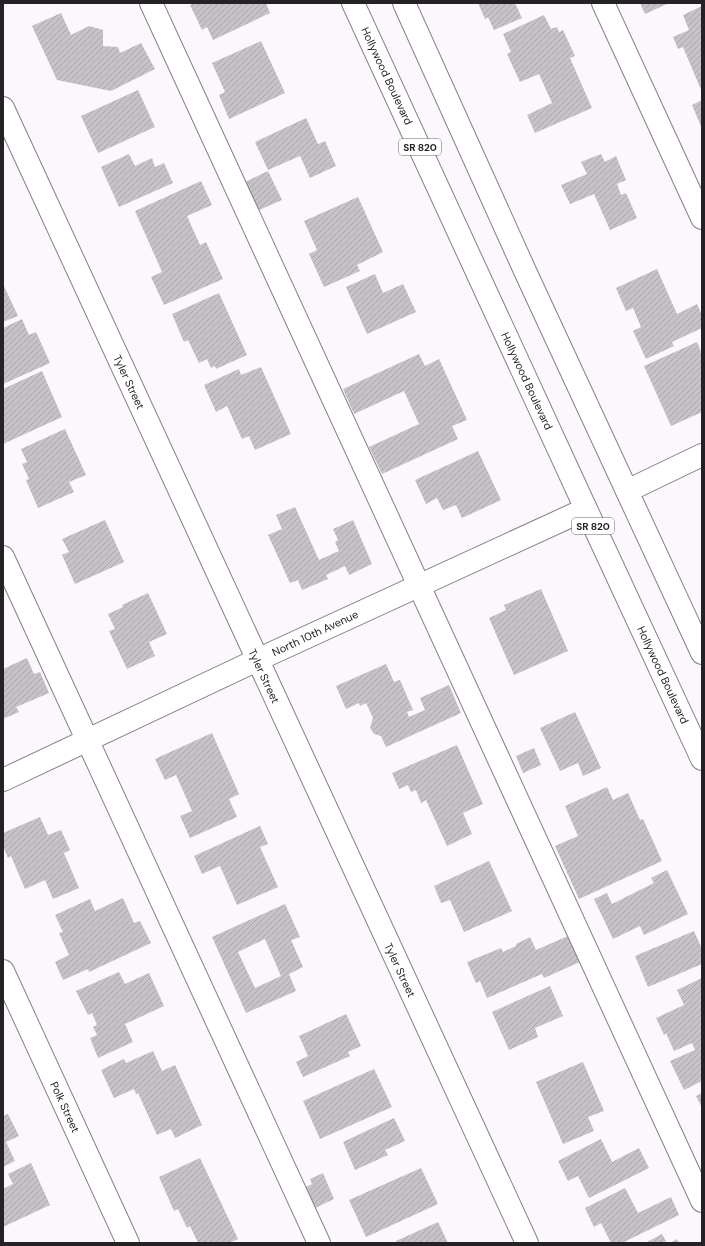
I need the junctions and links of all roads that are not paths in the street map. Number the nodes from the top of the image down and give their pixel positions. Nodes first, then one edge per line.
1 (151, 3) edge
2 (354, 3) edge
3 (404, 3) edge
4 (603, 3) edge
5 (3, 108) edge
6 (702, 218) edge
7 (702, 455) edge
8 (627, 491) junction
9 (586, 509) junction
10 (3, 557) edge
11 (419, 586) junction
12 (702, 654) edge
13 (257, 660) junction
14 (87, 740) junction
15 (702, 759) edge
16 (3, 780) edge
17 (3, 971) edge
18 (702, 1201) edge
19 (128, 1243) edge
20 (319, 1243) edge
21 (527, 1243) edge

1 - 11 street
2 - 9 street, Hollywood Boulevard / SR 820
3 - 8 street
4 - 6 street
5 - 13 street, Tyler Street
7 - 8 street
8 - 12 street
9 - 11 street, North 10th Avenue
9 - 15 street, Hollywood Boulevard / SR 820
10 - 14 street
11 - 13 street, North 10th Avenue
11 - 18 street
13 - 14 street, North 10th Avenue
13 - 21 street, Tyler Street
14 - 16 street, North 10th Avenue
14 - 20 street
17 - 19 street, Polk Street

